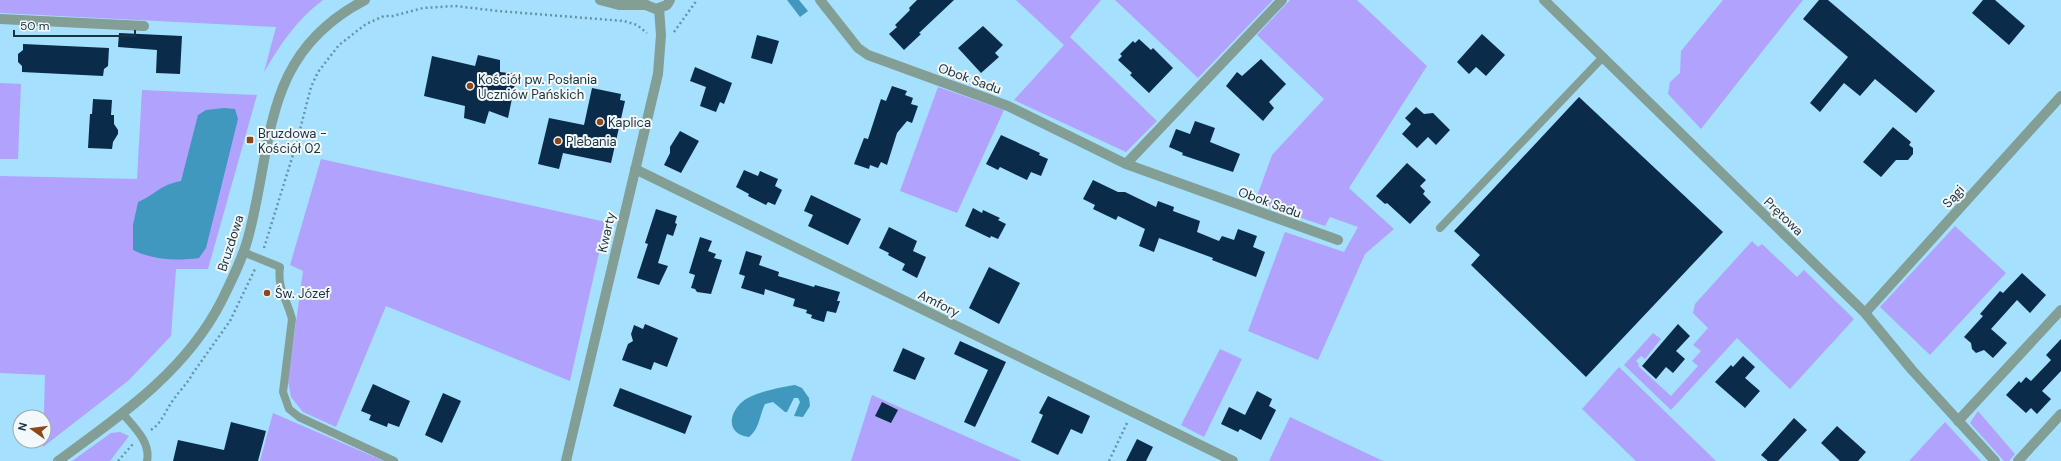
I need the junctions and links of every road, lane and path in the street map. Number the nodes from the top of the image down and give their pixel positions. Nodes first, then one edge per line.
1 (365, 0) edge
2 (600, 0) edge
3 (670, 0) edge
4 (698, 0) edge
5 (820, 0) edge
6 (1282, 0) edge
7 (1544, 0) edge
8 (644, 2) edge
9 (659, 8) junction
10 (0, 20) edge
11 (144, 26) dead end
12 (649, 34) dead end
13 (671, 35) dead end
14 (1603, 57) junction
15 (2061, 96) edge
16 (1126, 164) junction
17 (635, 169) junction
18 (1440, 228) dead end
19 (1338, 240) dead end
20 (243, 252) junction
21 (260, 259) junction
22 (2061, 310) edge
23 (1865, 313) junction
24 (1133, 412) junction
25 (123, 414) junction
26 (2061, 414) edge
27 (1958, 421) junction
28 (149, 432) dead end
29 (135, 442) dead end
30 (58, 461) edge
31 (118, 461) edge
32 (147, 461) edge
33 (394, 461) edge
34 (566, 461) edge
35 (1109, 461) edge
36 (1233, 461) edge
37 (1995, 461) edge
38 (2018, 461) edge

1 - 20 street, Bruzdowa
2 - 8 street
3 - 9 street
4 - 13 path
5 - 16 street, Obok Sadu
6 - 16 street
7 - 14 street, Prętowa
8 - 9 street
9 - 17 street, Kwarty
10 - 11 street
12 - 21 path
14 - 18 lane
14 - 23 street, Prętowa
15 - 23 street, Sągi
16 - 19 street, Obok Sadu
17 - 24 street, Amfory
17 - 34 street, Kwarty
20 - 21 lane
20 - 25 street, Bruzdowa
21 - 28 path
21 - 33 lane
22 - 27 street
23 - 27 street, Prętowa
24 - 35 path
24 - 36 street, Amfory
25 - 30 street, Bruzdowa
25 - 32 lane
26 - 38 street
27 - 37 street, Prętowa
29 - 31 path

